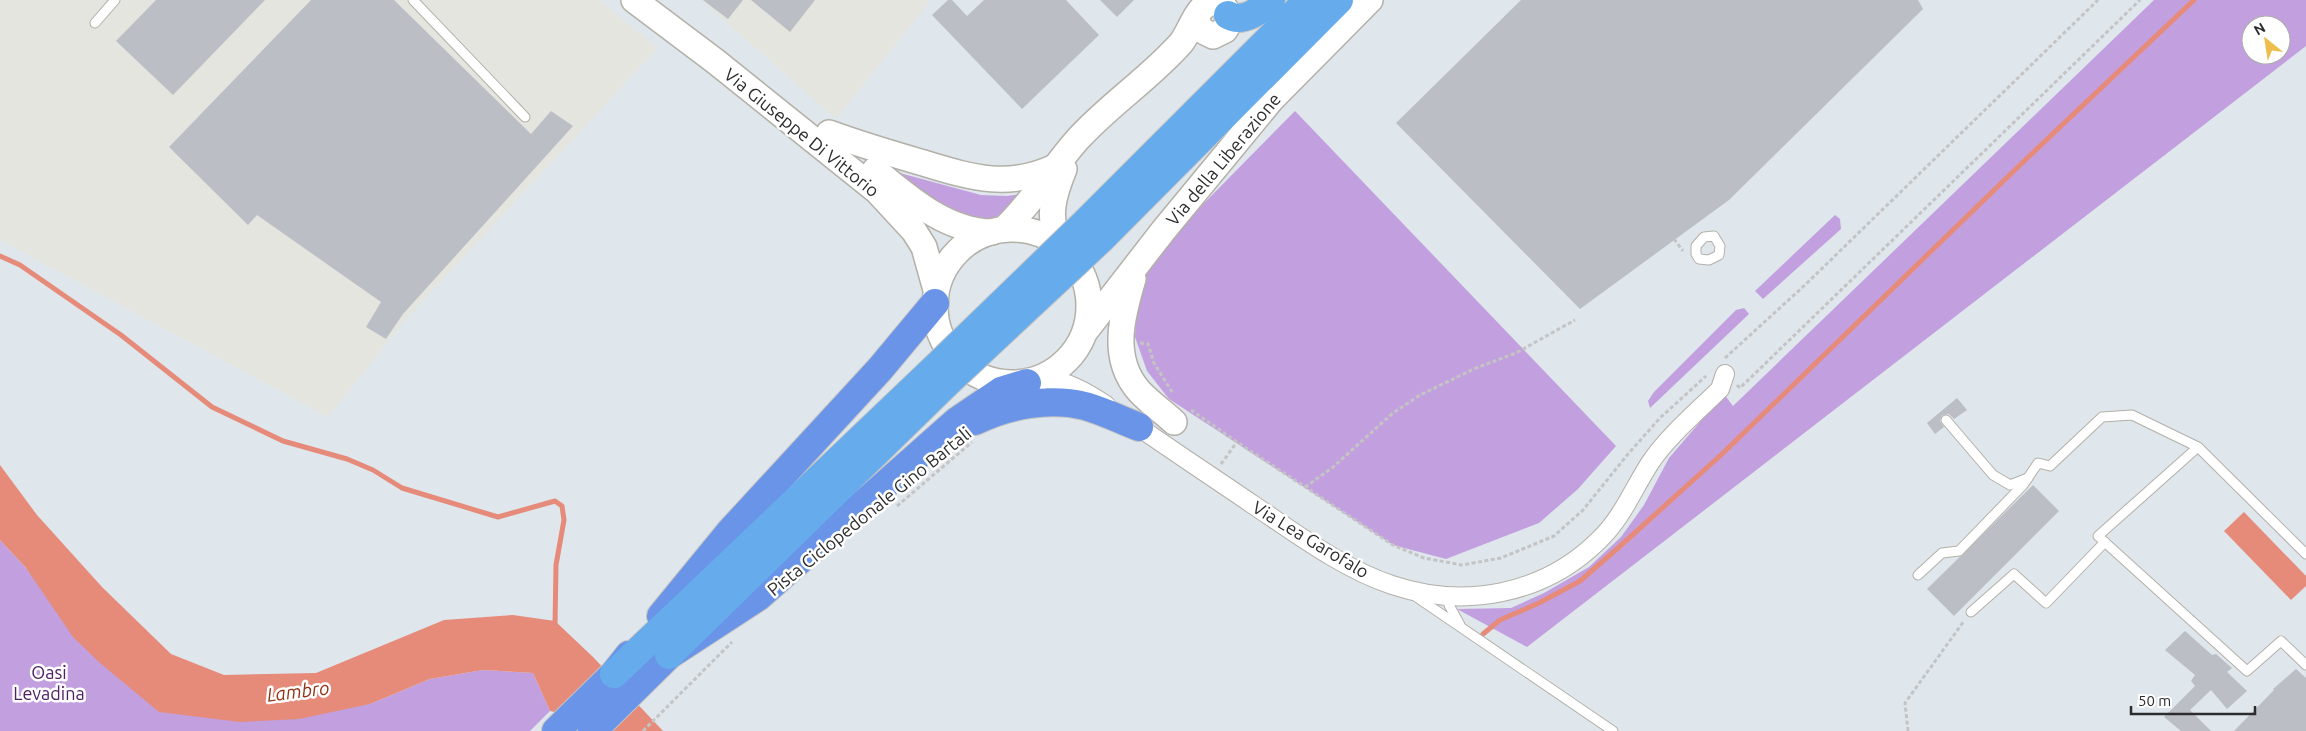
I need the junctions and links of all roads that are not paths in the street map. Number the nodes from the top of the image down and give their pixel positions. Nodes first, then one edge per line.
1 (115, 0) edge
2 (413, 0) edge
3 (634, 0) edge
4 (662, 0) edge
5 (1271, 0) edge
6 (1308, 0) edge
7 (1339, 0) edge
8 (1370, 0) edge
9 (1216, 12) edge
10 (95, 23) dead end
11 (525, 117) dead end
12 (829, 133) junction
13 (1064, 157) junction
14 (998, 231) junction
15 (1093, 231) junction
16 (1059, 245) junction
17 (1138, 262) junction
18 (936, 297) junction
19 (1087, 329) junction
20 (1723, 372) road end
21 (942, 374) junction
22 (1034, 380) junction
23 (1946, 420) dead end
24 (1174, 422) dead end
25 (1139, 428) junction
26 (2198, 447) junction
27 (2028, 478) junction
28 (888, 498) junction
29 (2105, 542) junction
30 (2306, 554) edge
31 (1918, 575) dead end
32 (1406, 589) junction
33 (1449, 596) junction
34 (1971, 612) road end
35 (1461, 628) junction
36 (669, 655) junction
37 (2306, 665) edge
38 (624, 682) junction
39 (573, 726) edge
40 (1613, 731) edge

1 - 10 lane
2 - 11 lane
3 - 18 main road, Via Giuseppe Di Vittorio
4 - 12 main road, Via Giuseppe Di Vittorio
5 - 9 highway
6 - 15 highway
7 - 15 highway
8 - 17 main road, Via della Liberazione
9 - 13 main road
12 - 13 main road
12 - 14 main road, Via Giuseppe Di Vittorio
13 - 14 main road
13 - 16 main road
14 - 16 main road
14 - 18 main road
15 - 21 highway, bridge
16 - 19 main road
17 - 19 main road, Via della Liberazione
17 - 24 main road
18 - 22 main road
18 - 38 main road
19 - 22 main road
20 - 33 street, Via Lea Garofalo
21 - 36 highway
21 - 38 highway
22 - 25 street, Via Lea Garofalo
22 - 28 main road
23 - 27 lane
25 - 28 main road
25 - 32 street, Via Lea Garofalo
26 - 27 lane
26 - 29 lane
26 - 30 lane
27 - 31 lane
28 - 36 main road
29 - 34 lane
29 - 37 lane
32 - 33 street, Via Lea Garofalo
32 - 35 lane
33 - 35 lane
35 - 40 lane
36 - 38 main road
38 - 39 main road

